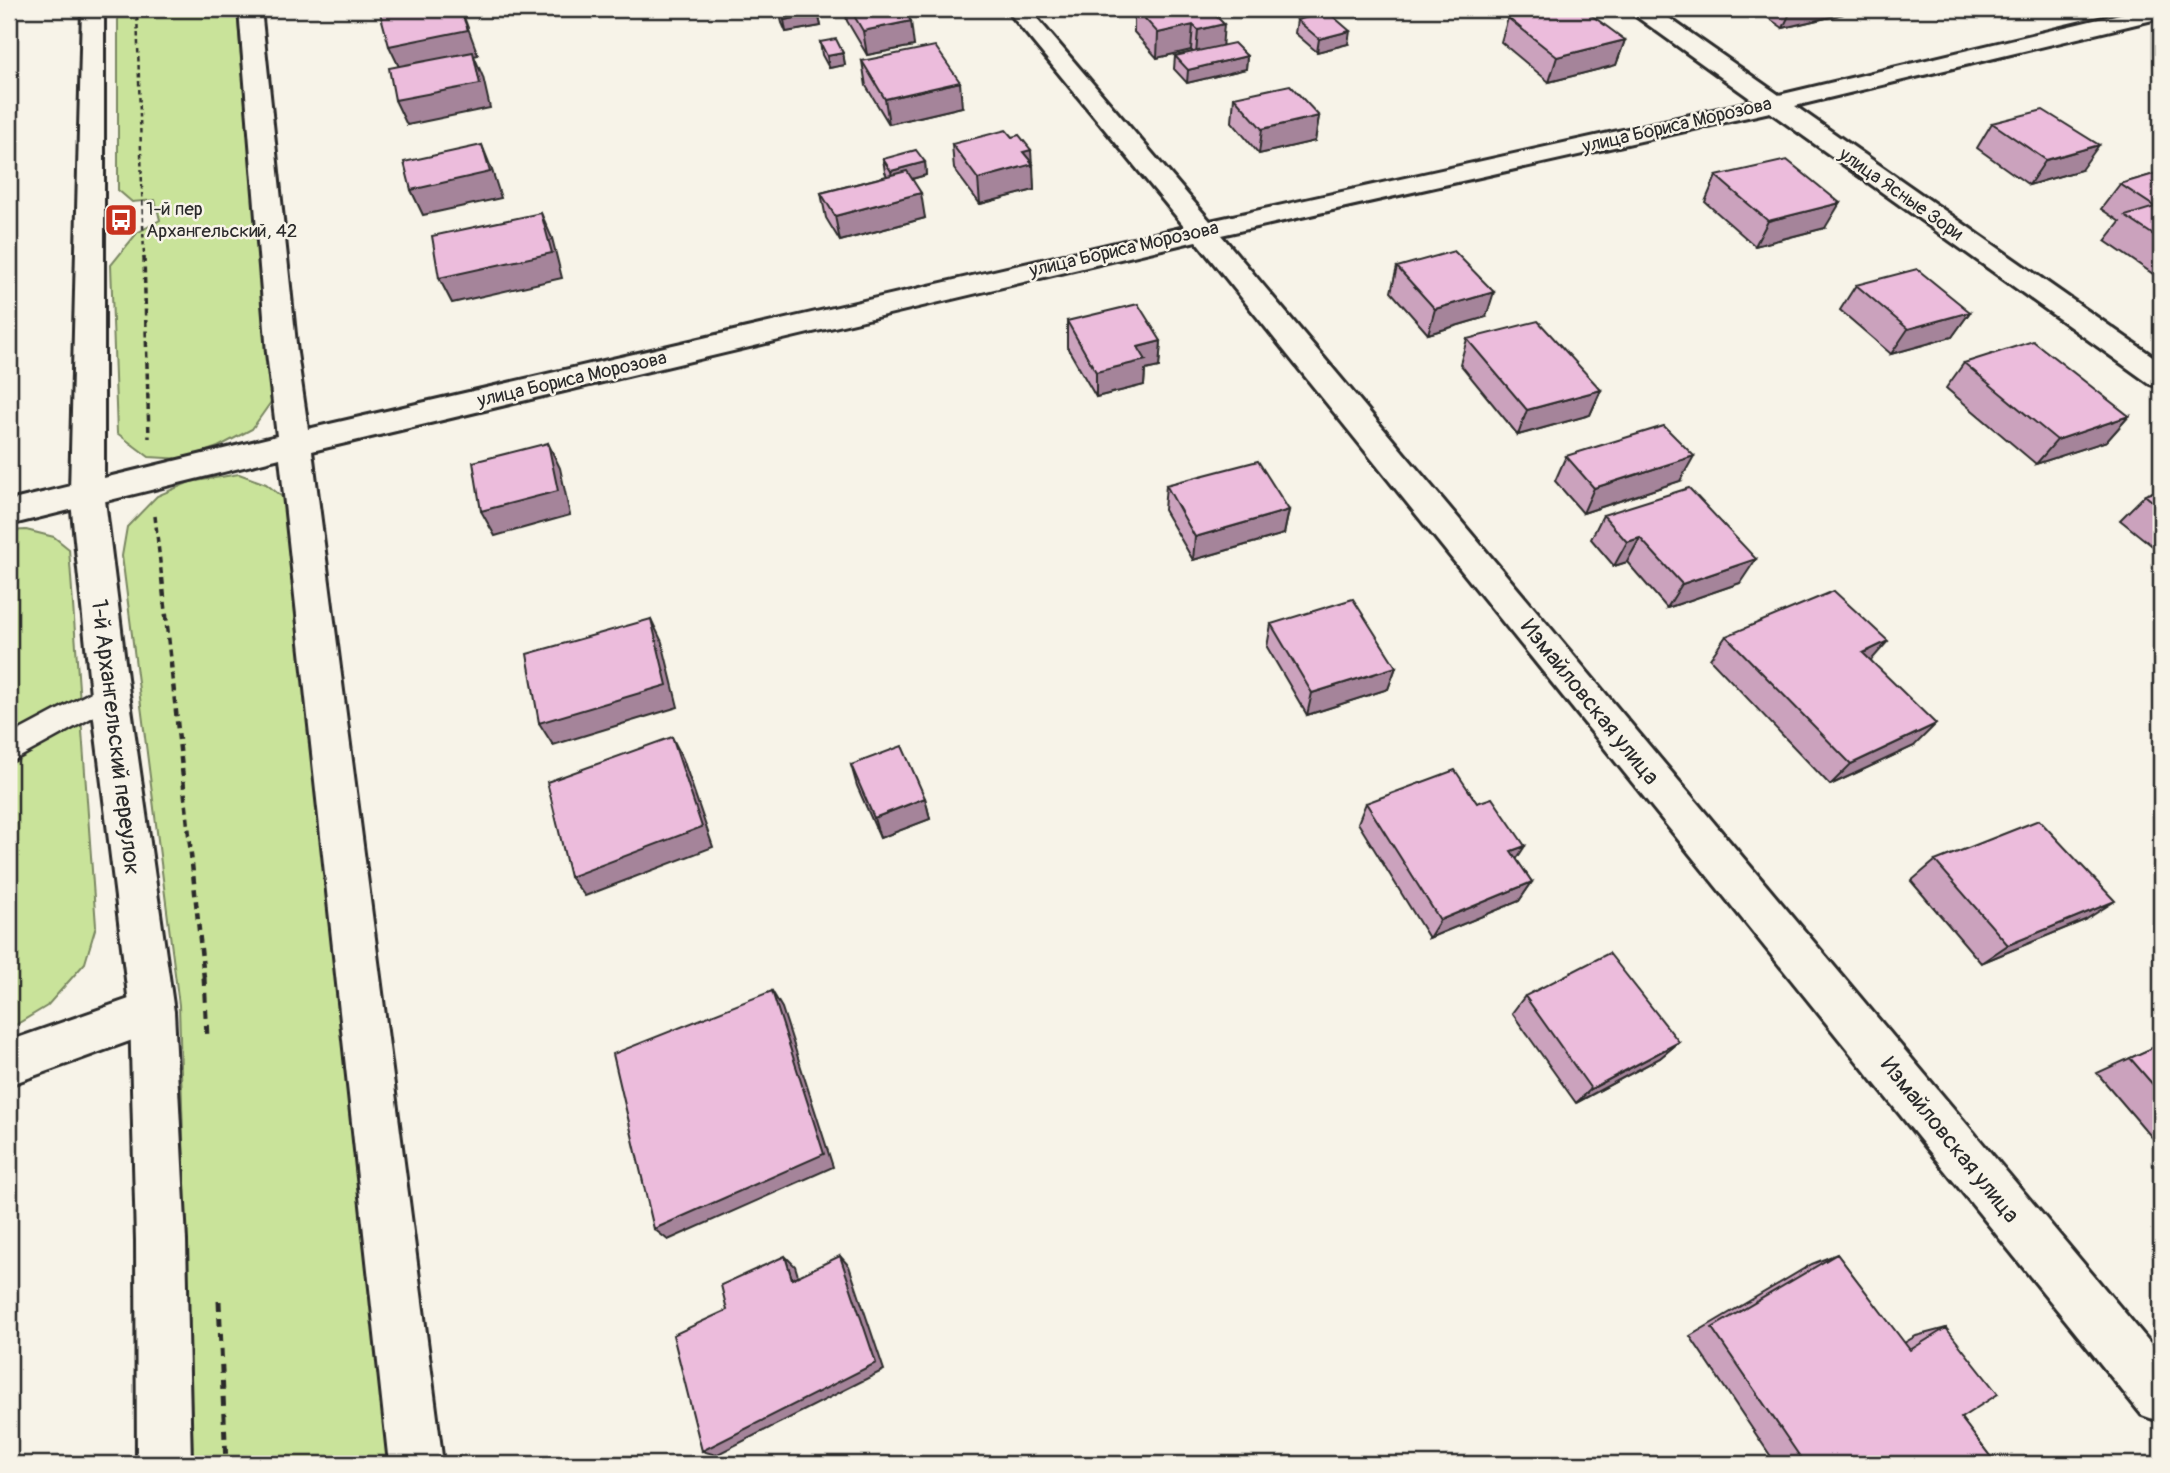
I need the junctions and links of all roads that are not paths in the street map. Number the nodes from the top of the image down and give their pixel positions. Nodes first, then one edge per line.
1 (93, 9) edge
2 (250, 9) edge
3 (1017, 9) edge
4 (1641, 9) edge
5 (2161, 11) edge
6 (1773, 104) junction
7 (1203, 231) junction
8 (2161, 377) edge
9 (295, 444) junction
10 (87, 492) junction
11 (9, 513) edge
12 (110, 694) junction
13 (9, 751) edge
14 (152, 1012) junction
15 (9, 1063) edge
16 (2161, 1396) edge
17 (164, 1464) edge
18 (416, 1464) edge

1 - 10 street, 1-й Архангельский переулок
2 - 9 street
3 - 7 street, Измайловская улица
4 - 6 street, улица Ясные Зори
5 - 6 street, улица Бориса Морозова
6 - 7 street, улица Бориса Морозова
6 - 8 street, улица Ясные Зори
7 - 9 street, улица Бориса Морозова
7 - 16 street, Измайловская улица
9 - 10 street, улица Бориса Морозова
9 - 18 street
10 - 11 street, улица Бориса Морозова
10 - 12 street, 1-й Архангельский переулок
12 - 13 lane
12 - 14 street, 1-й Архангельский переулок
14 - 15 street
14 - 17 street, 1-й Архангельский переулок

